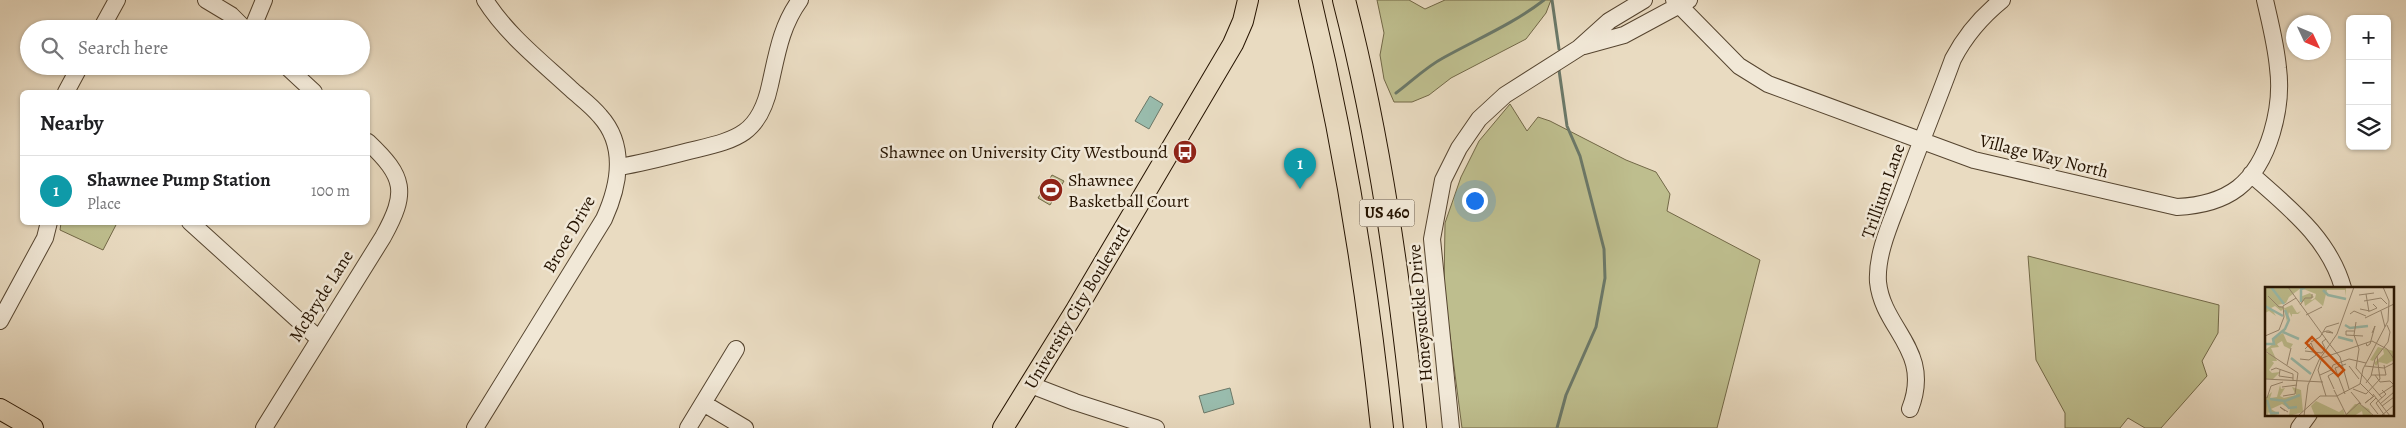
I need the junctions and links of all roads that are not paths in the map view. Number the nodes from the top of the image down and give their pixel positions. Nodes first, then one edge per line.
1 (117, 0) edge
2 (206, 0) edge
3 (264, 0) edge
4 (485, 0) edge
5 (800, 0) edge
6 (1248, 0) edge
7 (1310, 0) edge
8 (1344, 0) edge
9 (1644, 0) edge
10 (2002, 0) edge
11 (2265, 0) edge
12 (1681, 2) edge
13 (106, 20) edge
14 (236, 20) edge
15 (256, 20) edge
16 (1579, 48) junction
17 (75, 75) edge
18 (296, 75) edge
19 (67, 90) edge
20 (312, 90) edge
21 (1922, 140) junction
22 (370, 144) edge
23 (619, 167) junction
24 (2251, 174) junction
25 (48, 225) edge
26 (193, 225) edge
27 (2342, 287) edge
28 (0, 321) edge
29 (319, 339) junction
30 (736, 349) dead end
31 (1031, 385) junction
32 (703, 403) junction
33 (0, 408) edge
34 (1910, 409) dead end
35 (2308, 416) edge
36 (1381, 423) edge
37 (27, 426) edge
38 (264, 428) edge
39 (475, 428) edge
40 (688, 428) edge
41 (745, 428) edge
42 (1003, 428) edge
43 (1156, 428) edge
44 (1415, 428) edge
45 (1451, 428) edge
46 (2299, 428) edge

1 - 13 street
2 - 14 street
3 - 15 street
4 - 23 street, Broce Drive
5 - 23 street
6 - 31 main road, University City Boulevard
7 - 36 highway, US 460
8 - 44 highway, US 460
9 - 16 street, Honeysuckle Drive
10 - 21 street, Trillium Lane
11 - 24 street, Village Way North
12 - 16 street, Honeysuckle Drive
12 - 21 street, Village Way North
16 - 45 street, Honeysuckle Drive
17 - 19 street
18 - 20 street
21 - 24 street, Village Way North
21 - 34 street, Trillium Lane
22 - 29 street, McBryde Lane
23 - 39 street, Broce Drive
24 - 27 street
25 - 28 street
26 - 29 street
29 - 38 street, McBryde Lane
30 - 32 street
31 - 42 main road, University City Boulevard
31 - 43 street
32 - 40 street
32 - 41 street
33 - 37 main road
35 - 46 street

